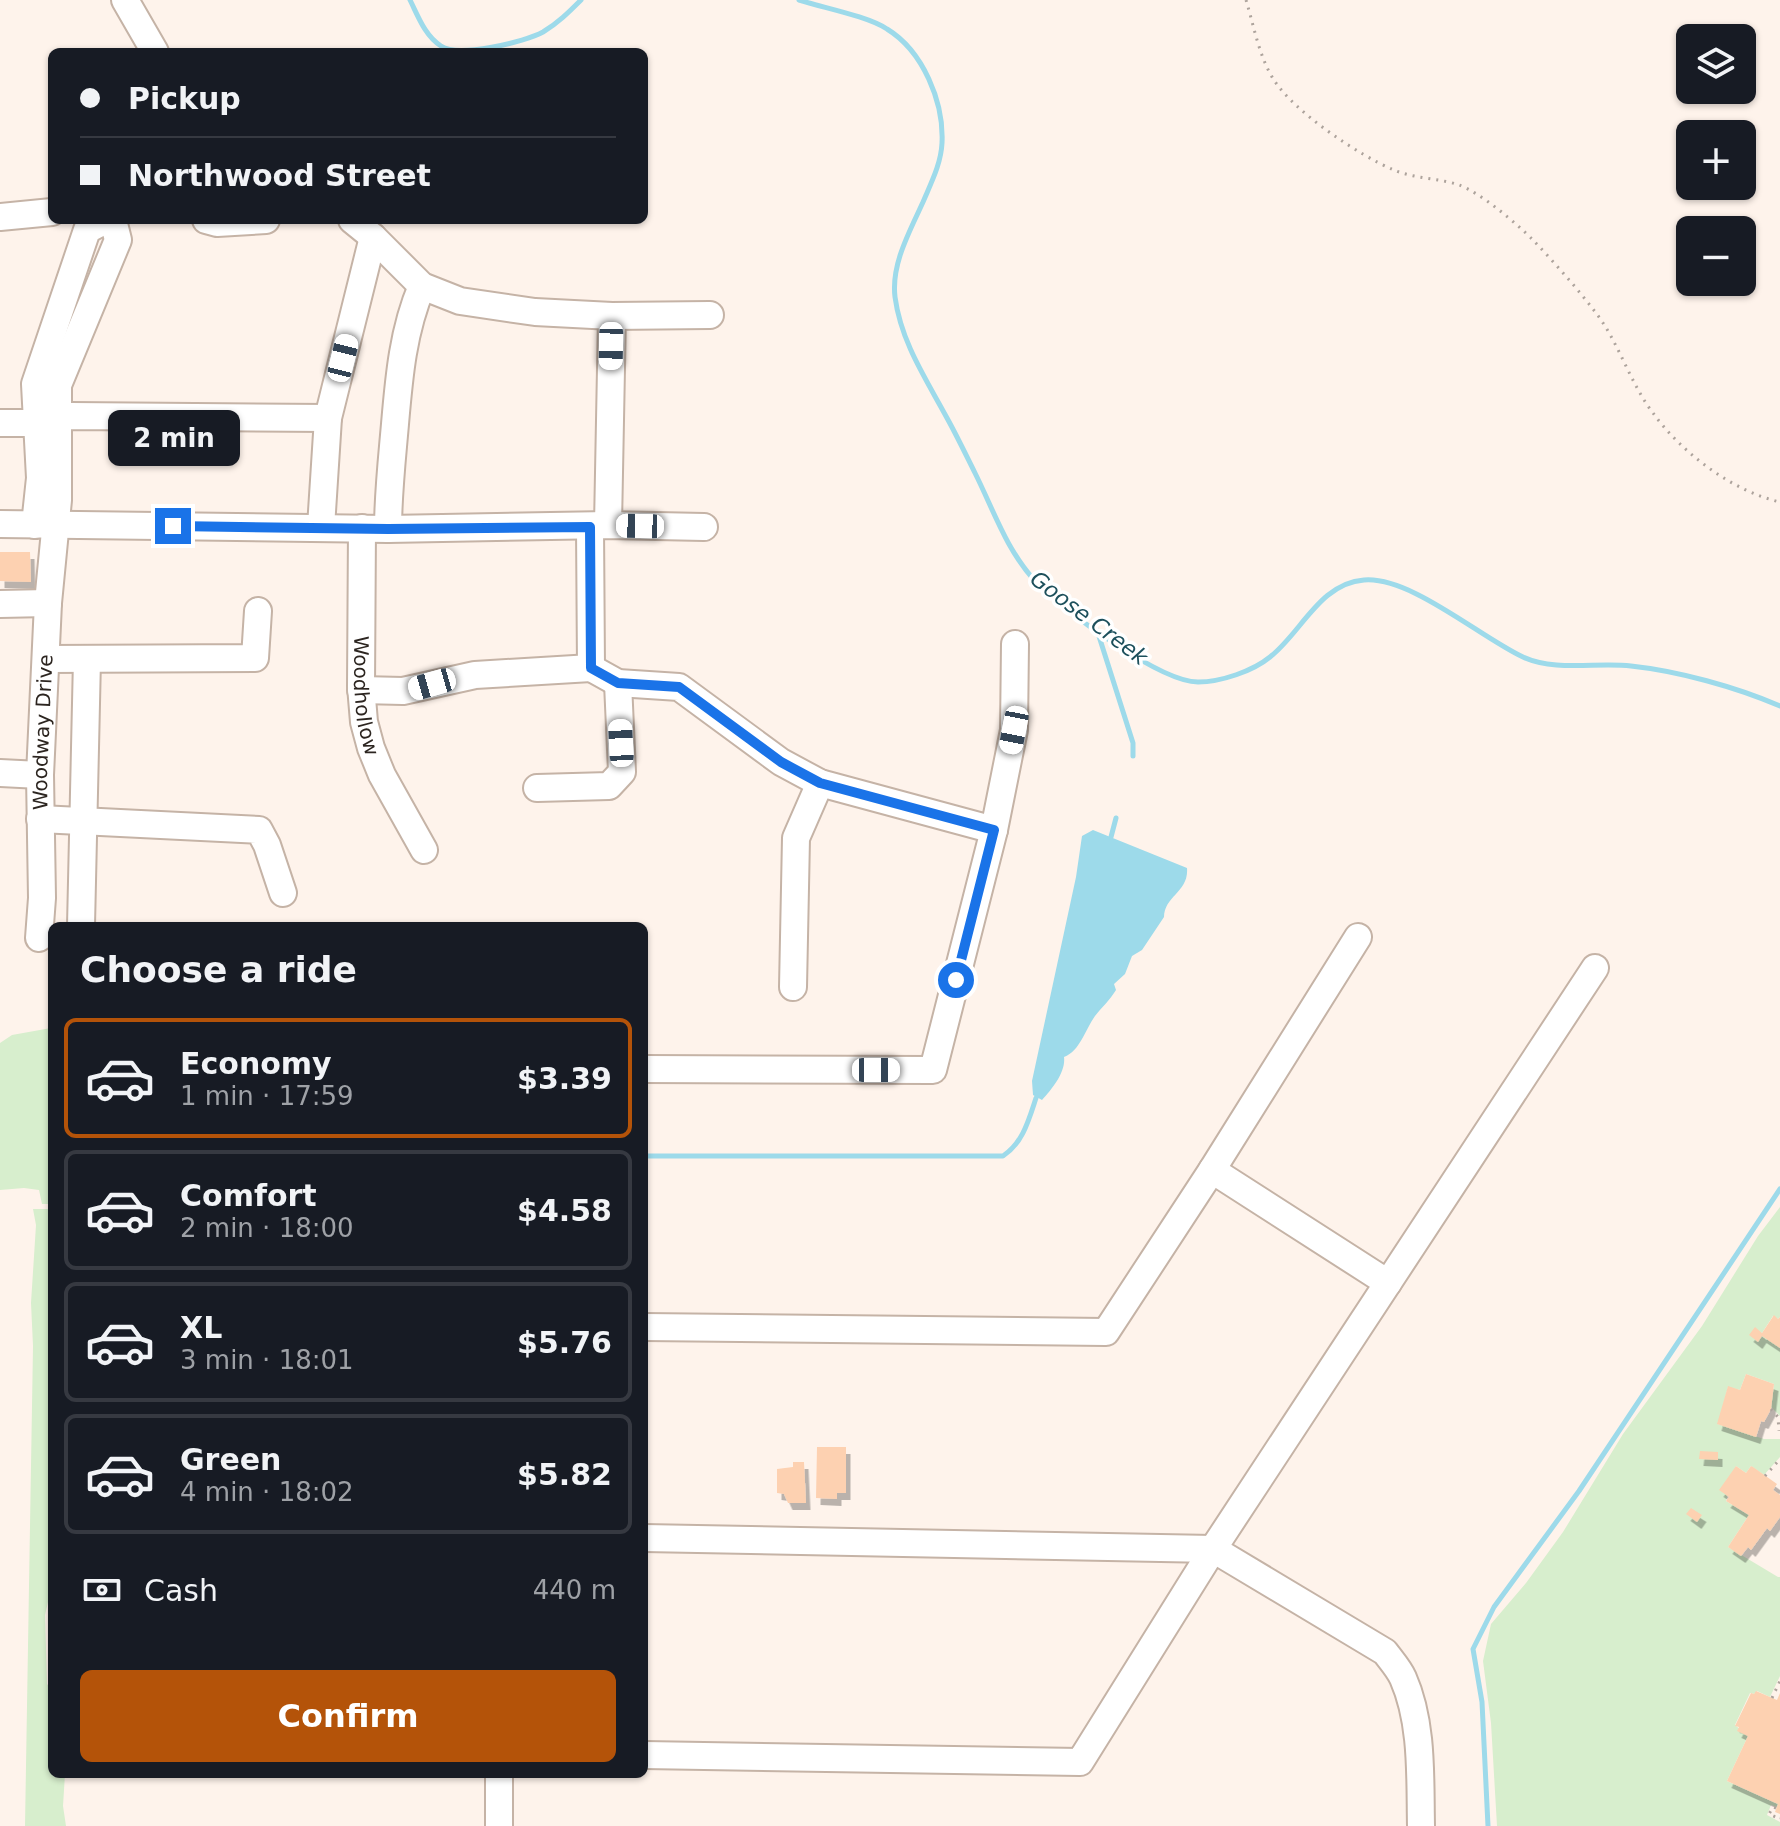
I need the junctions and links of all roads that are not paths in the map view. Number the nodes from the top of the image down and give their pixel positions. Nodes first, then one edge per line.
1 (125, 0) edge
2 (153, 48) edge
3 (48, 212) edge
4 (0, 217) edge
5 (98, 224) edge
6 (114, 224) edge
7 (357, 224) edge
8 (373, 237) junction
9 (422, 286) junction
10 (710, 315) dead end
11 (612, 316) junction
12 (328, 418) junction
13 (47, 422) junction
14 (0, 423) edge
15 (0, 524) edge
16 (45, 525) junction
17 (599, 526) junction
18 (321, 527) junction
19 (704, 527) dead end
20 (375, 528) junction
21 (48, 603) junction
22 (0, 604) edge
23 (258, 611) dead end
24 (1015, 644) dead end
25 (47, 659) junction
26 (87, 659) junction
27 (591, 668) junction
28 (618, 683) junction
29 (361, 690) junction
30 (0, 773) edge
31 (40, 775) junction
32 (820, 783) junction
33 (537, 788) dead end
34 (40, 819) junction
35 (83, 821) junction
36 (994, 830) junction
37 (424, 850) dead end
38 (283, 893) dead end
39 (81, 922) edge
40 (1358, 937) dead end
41 (39, 938) dead end
42 (1595, 968) dead end
43 (793, 987) dead end
44 (648, 1069) edge
45 (1212, 1170) junction
46 (1388, 1283) junction
47 (648, 1327) edge
48 (648, 1538) edge
49 (1213, 1549) junction
50 (648, 1755) edge
51 (499, 1778) edge
52 (499, 1826) edge
53 (1421, 1826) edge

1 - 2 street
3 - 4 street
5 - 13 street
6 - 13 street
7 - 8 street
8 - 9 street
8 - 12 street
9 - 11 street
9 - 20 street, Woodhollow
10 - 11 street
11 - 17 street
12 - 13 street
12 - 18 street
13 - 14 street
13 - 16 street, Woodway Drive
15 - 16 street
16 - 18 street
16 - 21 street, Woodway Drive
17 - 19 street
17 - 20 street
17 - 27 street
18 - 20 street
20 - 29 street, Woodhollow
21 - 22 street
21 - 25 street, Woodway Drive
23 - 26 street
24 - 36 street
25 - 26 street
25 - 31 street, Woodway Drive
26 - 35 street
27 - 28 street
27 - 29 street
28 - 32 street
28 - 33 street
29 - 37 street, Woodhollow
30 - 31 street
31 - 34 street, Woodway Drive
32 - 36 street
32 - 43 street
34 - 35 street
34 - 41 street, Woodway Drive
35 - 38 street
35 - 39 street
36 - 44 street
40 - 45 street
42 - 46 street
45 - 46 street
45 - 47 street
46 - 49 street
48 - 49 street
49 - 50 street
49 - 53 street
51 - 52 street

